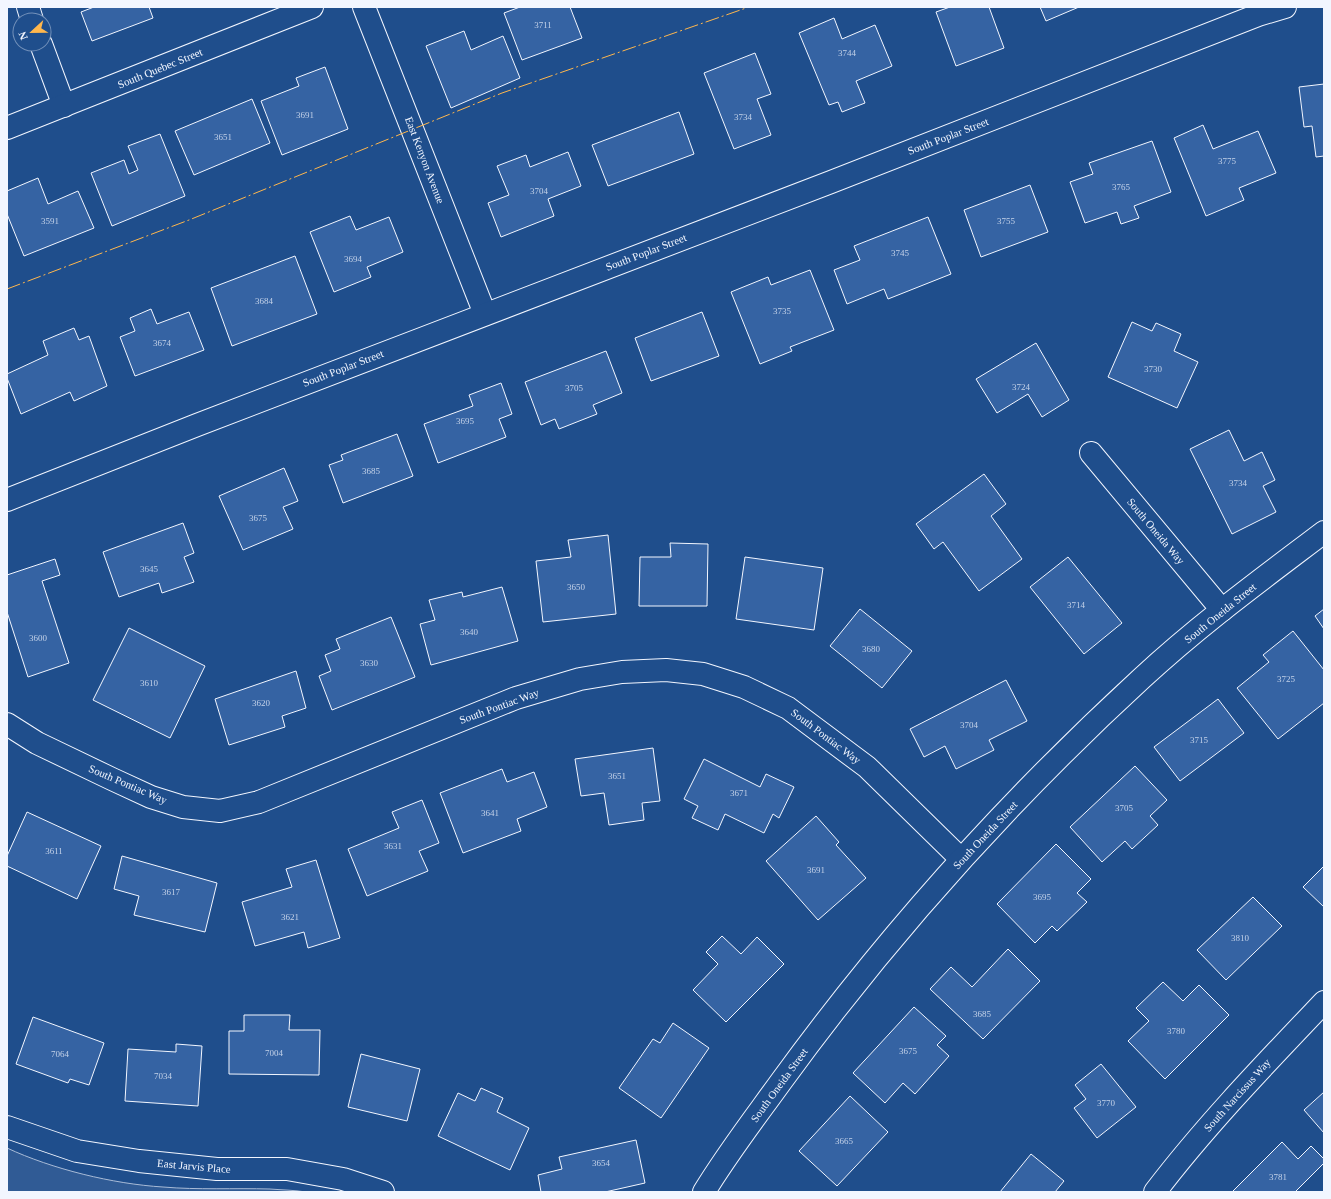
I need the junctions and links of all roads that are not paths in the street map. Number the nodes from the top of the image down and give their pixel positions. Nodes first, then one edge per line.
1 (312, 7) edge
2 (364, 7) edge
3 (1285, 7) edge
4 (44, 52) edge
5 (64, 106) junction
6 (7, 128) edge
7 (485, 314) junction
8 (1091, 453) dead end
9 (7, 500) edge
10 (1324, 532) edge
11 (1222, 610) junction
12 (7, 724) edge
13 (961, 859) junction
14 (1324, 1002) edge
15 (7, 1127) edge
16 (383, 1192) edge
17 (704, 1192) edge
18 (1154, 1192) edge

1 - 5 street, South Quebec Street
2 - 7 street, East Kenyon Avenue
3 - 7 street, South Poplar Street
4 - 5 street
5 - 6 street, South Quebec Street
7 - 9 street, South Poplar Street
8 - 11 street, South Oneida Way
10 - 11 street, South Oneida Street
11 - 13 street, South Oneida Street
12 - 13 street, South Pontiac Way
13 - 17 street, South Oneida Street
14 - 18 street, South Narcissus Way
15 - 16 street, East Jarvis Place

